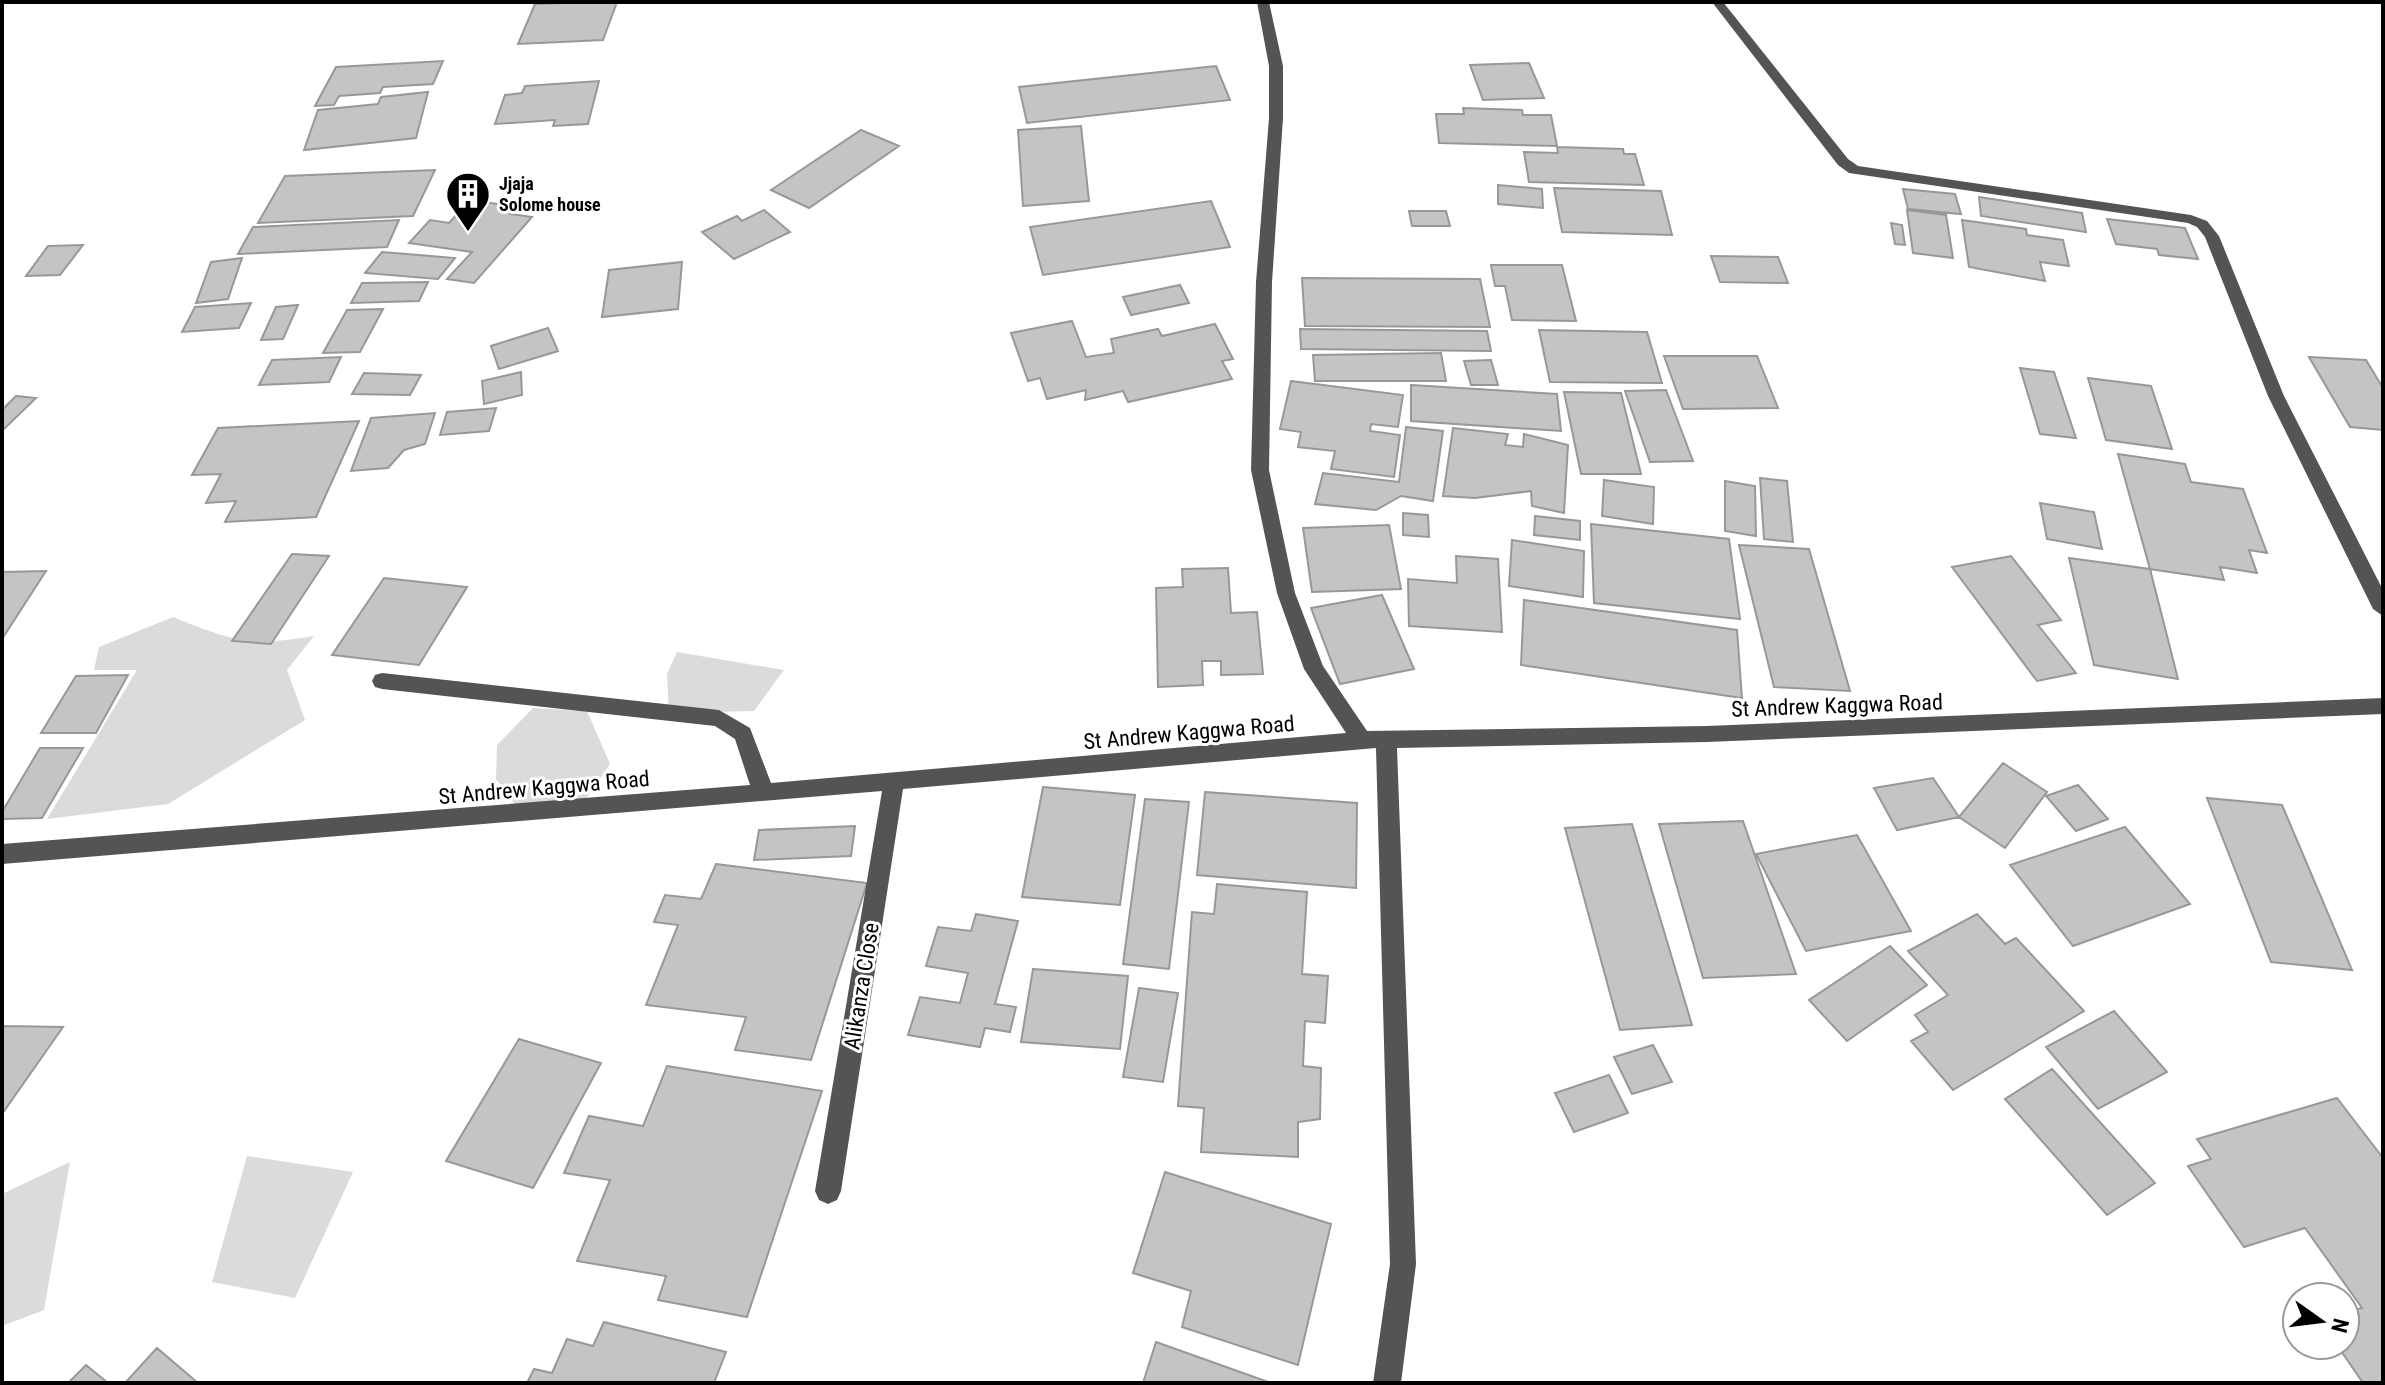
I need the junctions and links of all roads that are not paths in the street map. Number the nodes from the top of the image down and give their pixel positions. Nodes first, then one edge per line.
1 (1263, 2) edge
2 (1717, 3) edge
3 (2383, 609) edge
4 (382, 681) dead end
5 (2383, 706) edge
6 (1362, 740) junction
7 (1386, 740) junction
8 (894, 782) junction
9 (764, 793) junction
10 (2, 854) edge
11 (828, 1191) dead end
12 (1387, 1383) edge

1 - 6 street
2 - 3 street
4 - 9 street
5 - 7 street, St Andrew Kaggwa Road
6 - 7 street, St Andrew Kaggwa Road
6 - 8 street, St Andrew Kaggwa Road
7 - 12 street
8 - 9 street, St Andrew Kaggwa Road
8 - 11 street, Alikanza Close
9 - 10 street, St Andrew Kaggwa Road

